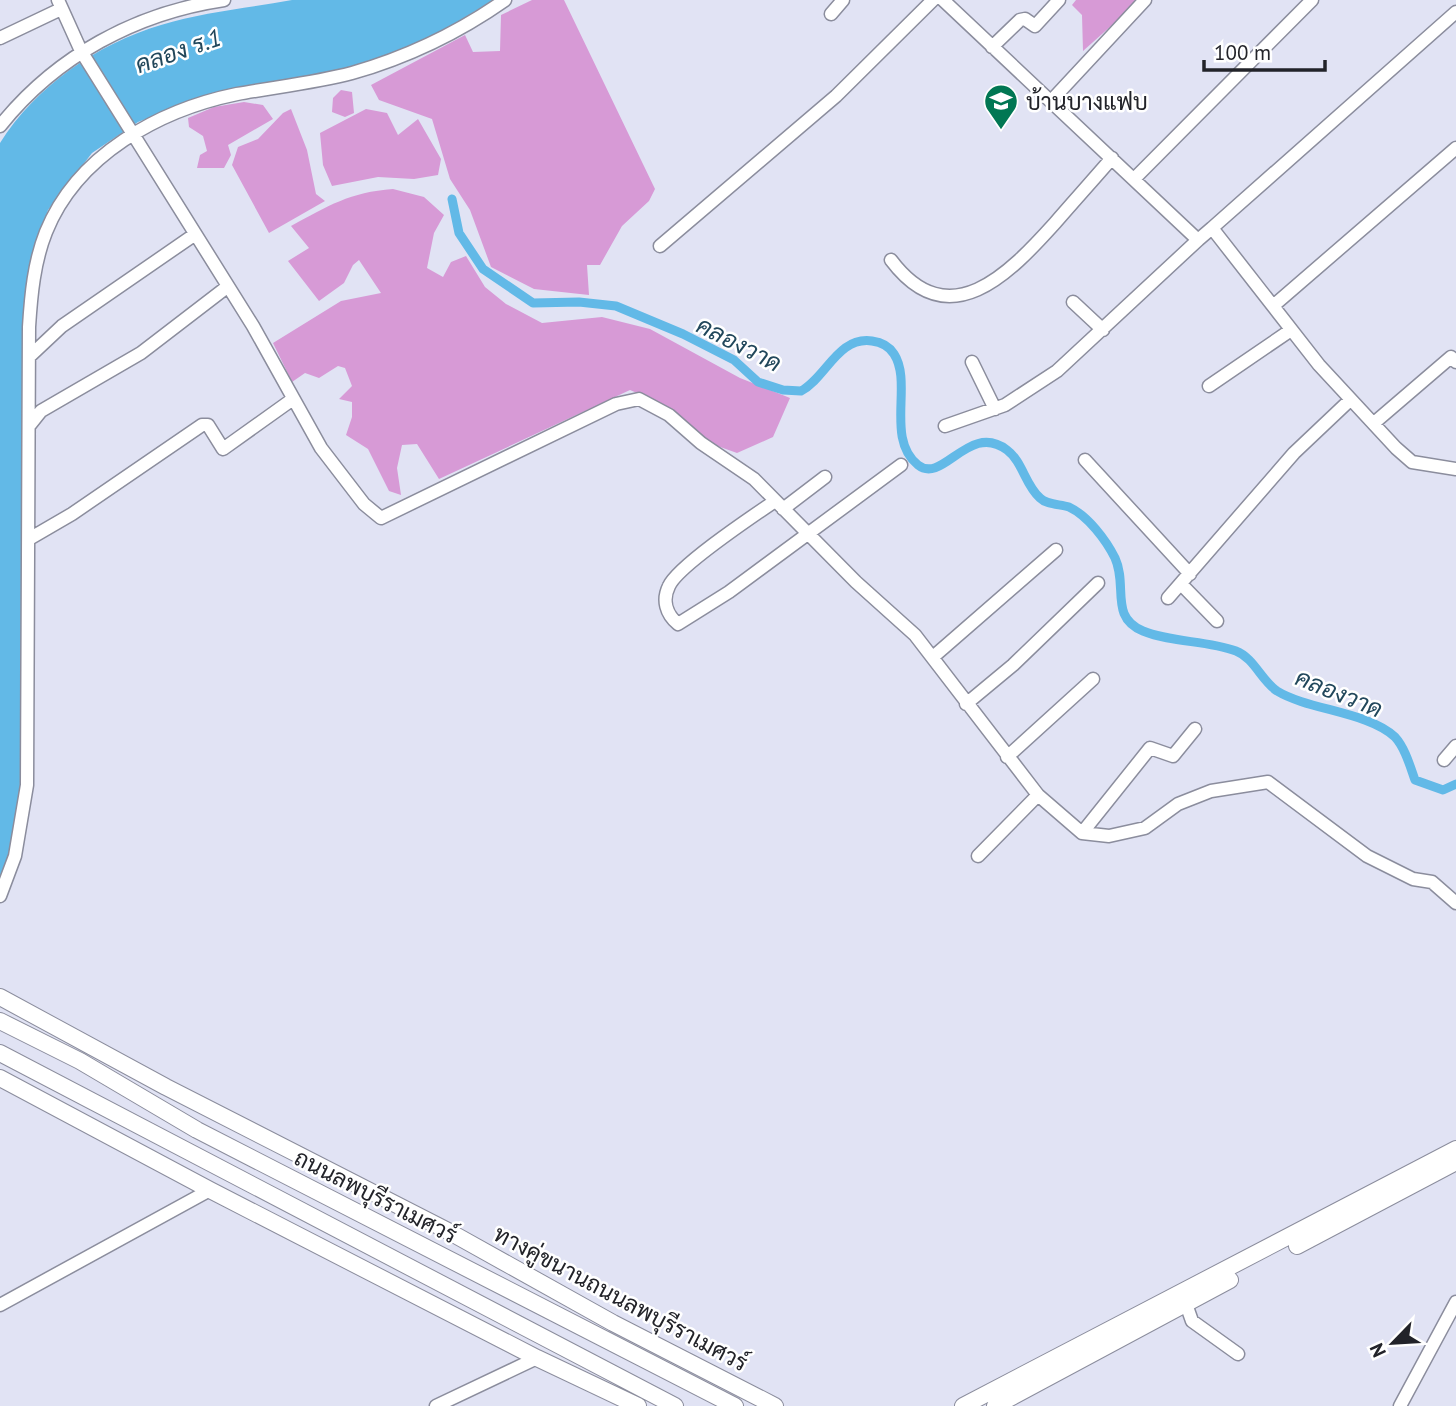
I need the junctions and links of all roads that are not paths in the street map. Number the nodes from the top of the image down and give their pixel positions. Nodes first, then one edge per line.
1 (224, 0) edge
2 (505, 0) edge
3 (844, 0) edge
4 (933, 0) edge
5 (943, 0) edge
6 (1059, 0) edge
7 (1145, 0) edge
8 (1312, 0) edge
9 (60, 4) edge
10 (1456, 12) edge
11 (831, 14) dead end
12 (0, 38) edge
13 (992, 47) junction
14 (84, 56) junction
15 (1051, 101) junction
16 (0, 126) edge
17 (132, 135) junction
18 (1456, 148) edge
19 (1112, 158) junction
20 (1135, 179) junction
21 (1212, 228) junction
22 (194, 235) junction
23 (1198, 240) junction
24 (660, 246) dead end
25 (891, 260) dead end
26 (227, 287) junction
27 (1073, 302) dead end
28 (1273, 306) junction
29 (1103, 330) junction
30 (1291, 330) junction
31 (29, 357) junction
32 (972, 362) dead end
33 (1456, 362) edge
34 (1209, 386) dead end
35 (293, 399) junction
36 (1350, 400) junction
37 (995, 409) junction
38 (1374, 424) junction
39 (29, 426) junction
40 (945, 426) dead end
41 (1085, 460) dead end
42 (901, 465) dead end
43 (1456, 469) edge
44 (825, 477) dead end
45 (779, 505) junction
46 (807, 533) junction
47 (29, 539) junction
48 (1056, 550) dead end
49 (1190, 574) junction
50 (1098, 583) dead end
51 (1181, 584) junction
52 (1168, 598) dead end
53 (1217, 621) dead end
54 (933, 657) junction
55 (1093, 679) dead end
56 (966, 704) junction
57 (1195, 729) dead end
58 (1456, 746) edge
59 (1007, 757) junction
60 (1444, 760) dead end
61 (1038, 795) junction
62 (1082, 833) junction
63 (978, 856) dead end
64 (0, 897) edge
65 (1456, 903) edge
66 (0, 997) edge
67 (0, 1021) edge
68 (0, 1053) edge
69 (80, 1061) junction
70 (0, 1078) edge
71 (242, 1126) junction
72 (197, 1130) junction
73 (1456, 1149) edge
74 (185, 1152) junction
75 (1456, 1162) edge
76 (210, 1191) junction
77 (455, 1292) junction
78 (1456, 1302) edge
79 (1186, 1304) junction
80 (0, 1306) edge
81 (1238, 1354) dead end
82 (537, 1358) junction
83 (623, 1397) junction
84 (436, 1406) edge
85 (638, 1406) edge
86 (675, 1406) edge
87 (735, 1406) edge
88 (775, 1406) edge
89 (963, 1406) edge
90 (995, 1406) edge
91 (1400, 1406) edge

1 - 14 street
2 - 17 street
3 - 11 street
4 - 24 street
5 - 13 street
6 - 13 street
7 - 15 street
8 - 20 street
9 - 12 street
9 - 14 street
10 - 21 street
13 - 15 street
14 - 16 street
14 - 17 street
15 - 19 street
17 - 22 street
17 - 31 street
18 - 28 street
19 - 20 street
19 - 25 street
20 - 23 street
21 - 23 street
21 - 28 street
22 - 26 street
22 - 31 street
23 - 29 street
26 - 35 street
26 - 39 street
27 - 29 street
28 - 30 street
29 - 37 street
30 - 34 street
30 - 36 street
31 - 39 street
32 - 37 street
33 - 38 street
35 - 45 street
35 - 47 street
36 - 38 street
36 - 49 street
37 - 40 street
38 - 43 street
39 - 47 street
41 - 49 street
42 - 46 street
44 - 45 street
45 - 46 street
45 - 46 street
46 - 54 street
47 - 64 street
48 - 54 street
49 - 51 street
50 - 56 street
51 - 52 street
51 - 53 street
54 - 56 street
55 - 59 street
56 - 59 street
57 - 62 street
58 - 60 street
59 - 61 street
61 - 62 street
61 - 63 street
62 - 65 street
66 - 71 main road, ทางคู่ขนานถนนลพบุรีราเมศวร์
67 - 69 main road, ถนนลพบุรีราเมศวร์
68 - 74 main road
69 - 71 main road
69 - 72 main road, ถนนลพบุรีราเมศวร์
70 - 76 main road
71 - 88 main road, ทางคู่ขนานถนนลพบุรีราเมศวร์
72 - 74 main road
72 - 87 main road, ถนนลพบุรีราเมศวร์
73 - 89 main road
74 - 77 main road
75 - 79 main road
76 - 80 street
76 - 82 main road
77 - 83 main road
77 - 86 main road
78 - 91 street
79 - 81 street
79 - 90 main road
82 - 83 main road
82 - 84 street
83 - 85 main road

